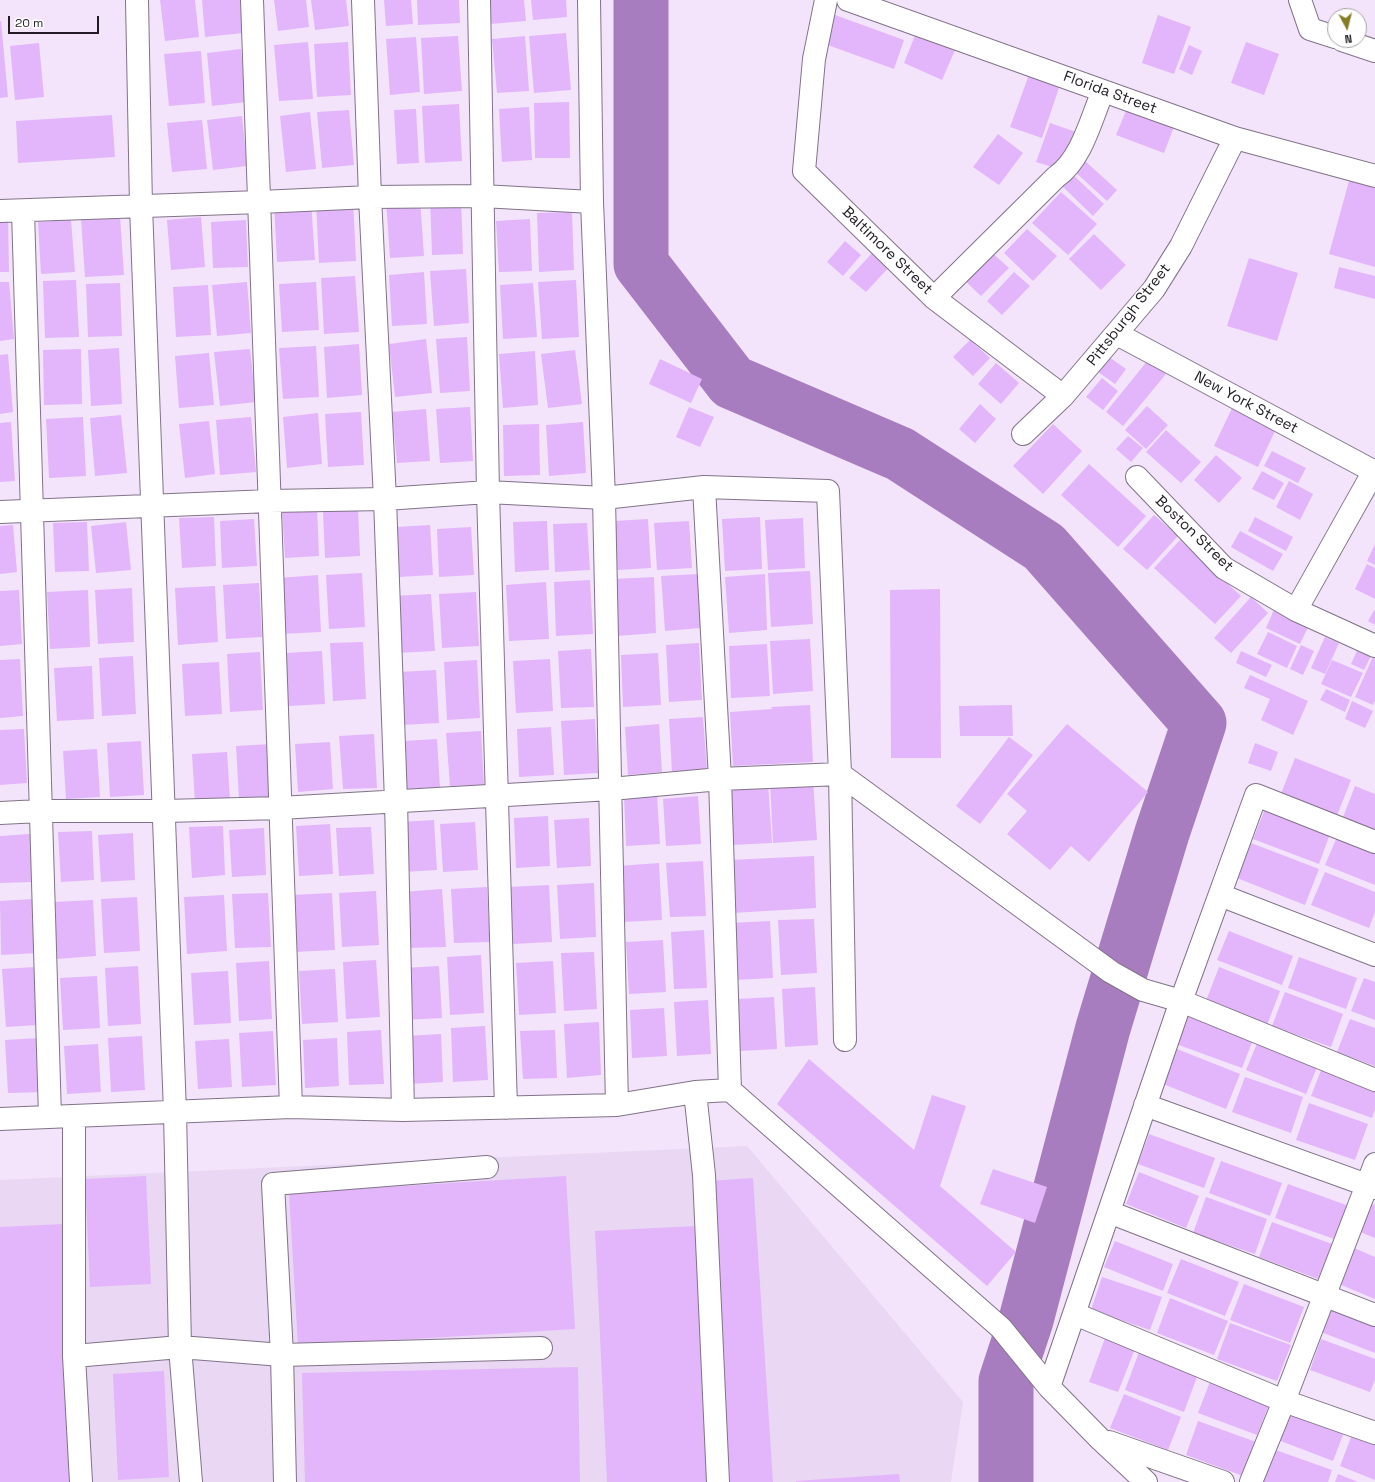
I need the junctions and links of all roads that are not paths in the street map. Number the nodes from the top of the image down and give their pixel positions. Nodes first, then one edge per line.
1 (137, 0) edge
2 (252, 0) edge
3 (363, 0) edge
4 (479, 0) edge
5 (589, 0) edge
6 (826, 0) edge
7 (848, 0) edge
8 (1300, 0) edge
9 (1327, 35) edge
10 (1103, 91) junction
11 (1235, 138) junction
12 (1375, 176) edge
13 (482, 196) junction
14 (370, 197) junction
15 (260, 202) junction
16 (592, 202) junction
17 (141, 206) junction
18 (0, 210) edge
19 (23, 211) junction
20 (934, 298) junction
21 (1117, 334) junction
22 (1063, 396) junction
23 (1022, 434) dead end
24 (1374, 472) edge
25 (1137, 477) dead end
26 (704, 487) junction
27 (488, 492) junction
28 (604, 498) junction
29 (385, 499) junction
30 (270, 501) junction
31 (153, 505) junction
32 (32, 511) junction
33 (0, 512) edge
34 (1296, 610) junction
35 (1375, 646) edge
36 (840, 774) junction
37 (720, 778) junction
38 (611, 789) junction
39 (498, 796) junction
40 (396, 801) junction
41 (280, 808) junction
42 (40, 811) junction
43 (165, 811) junction
44 (0, 812) edge
45 (1375, 842) edge
46 (1220, 895) junction
47 (1375, 955) edge
48 (1181, 1001) junction
49 (845, 1040) dead end
50 (1375, 1080) edge
51 (730, 1090) junction
52 (695, 1092) junction
53 (617, 1105) junction
54 (1145, 1105) junction
55 (291, 1107) junction
56 (506, 1108) junction
57 (403, 1110) junction
58 (175, 1112) junction
59 (74, 1116) junction
60 (50, 1117) junction
61 (0, 1119) edge
62 (1375, 1164) edge
63 (487, 1167) dead end
64 (1371, 1187) edge
65 (1109, 1212) junction
66 (1325, 1295) junction
67 (1075, 1314) junction
68 (1375, 1315) edge
69 (180, 1347) junction
70 (541, 1348) dead end
71 (282, 1355) junction
72 (74, 1356) junction
73 (1049, 1386) junction
74 (1284, 1401) junction
75 (1375, 1433) edge
76 (1101, 1440) junction
77 (81, 1482) edge
78 (191, 1482) edge
79 (285, 1482) edge
80 (718, 1482) edge
81 (1146, 1482) edge
82 (1223, 1482) edge
83 (1251, 1482) edge

1 - 17 street
2 - 15 street
3 - 14 street
4 - 13 street
5 - 16 street
6 - 20 street, Baltimore Street
7 - 10 street, Florida Street
8 - 9 street
10 - 11 street, Florida Street
10 - 20 street, Baltimore Street
11 - 12 street, Florida Street
11 - 21 street, Pittsburgh Street
13 - 14 street
13 - 16 street
13 - 27 street
14 - 15 street
14 - 29 street
15 - 17 street
15 - 30 street
16 - 28 street
17 - 19 street
17 - 31 street
18 - 19 street
19 - 32 street
20 - 22 street
21 - 22 street, Pittsburgh Street
21 - 24 street, New York Street
22 - 23 street, Pittsburgh Street
24 - 34 street
25 - 34 street, Boston Street
26 - 28 street
26 - 36 street
26 - 37 street
27 - 28 street
27 - 29 street
27 - 39 street
28 - 38 street
29 - 30 street
29 - 40 street
30 - 31 street
30 - 41 street
31 - 32 street
31 - 43 street
32 - 33 street
32 - 42 street
34 - 35 street, Boston Street
36 - 37 street
36 - 48 street
36 - 49 street
37 - 38 street
37 - 51 street
38 - 39 street
38 - 53 street
39 - 40 street
39 - 56 street
40 - 41 street
40 - 57 street
41 - 43 street
41 - 55 street
42 - 43 street
42 - 44 street
42 - 60 street
43 - 58 street
45 - 46 street
46 - 47 street
46 - 48 street
48 - 50 street
48 - 54 street
51 - 52 street
51 - 73 street
52 - 53 street
52 - 80 street
53 - 56 street
54 - 64 street
54 - 65 street
55 - 57 street
55 - 58 street
56 - 57 street
58 - 59 street
58 - 69 street
59 - 60 street
59 - 72 street
60 - 61 street
62 - 64 street
63 - 71 street
64 - 66 street
65 - 66 street
65 - 67 street
66 - 68 street
66 - 74 street
67 - 73 street
67 - 74 street
69 - 71 street
69 - 72 street
69 - 78 street
70 - 71 street
71 - 79 street
72 - 77 street
73 - 76 street
74 - 75 street
74 - 83 street
76 - 81 street
76 - 82 street

